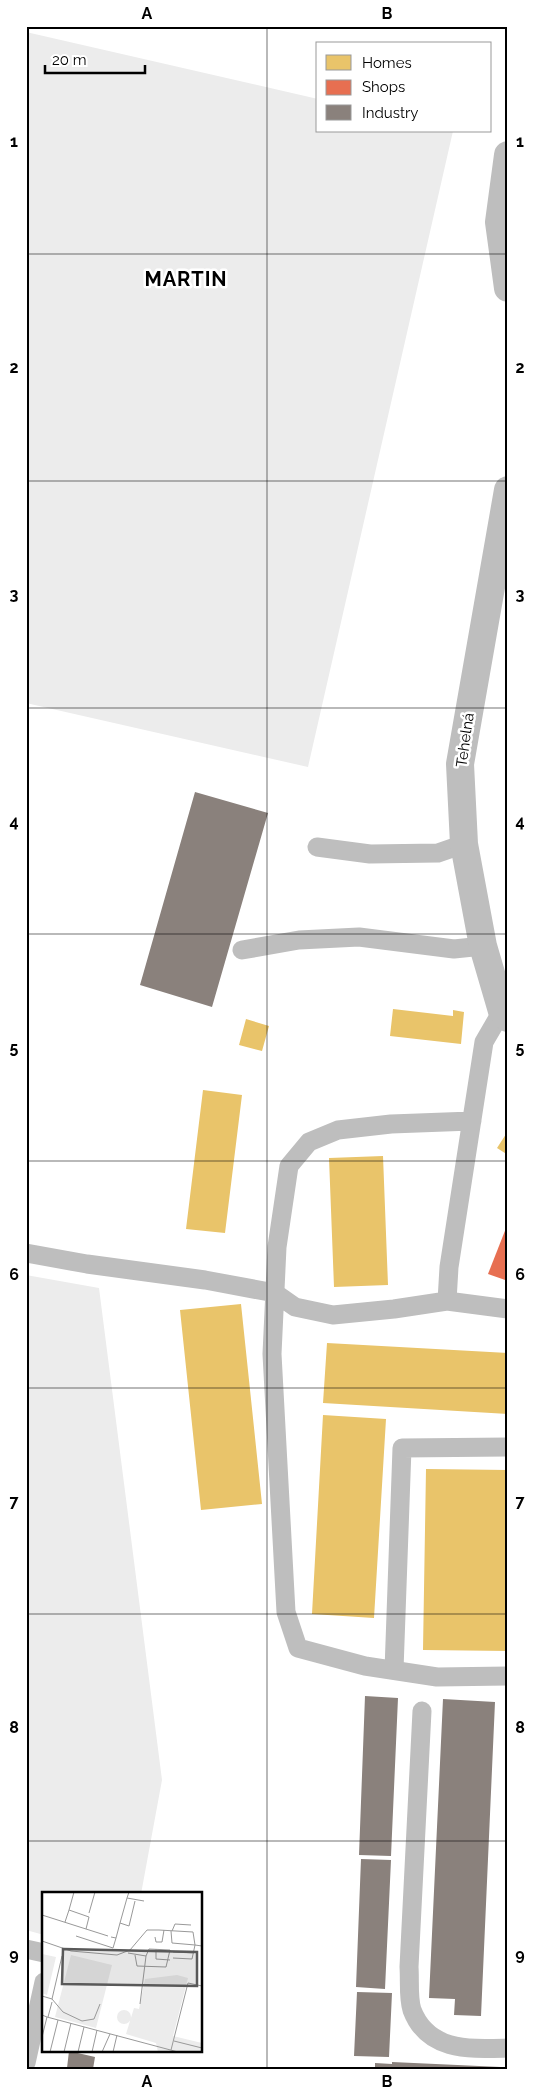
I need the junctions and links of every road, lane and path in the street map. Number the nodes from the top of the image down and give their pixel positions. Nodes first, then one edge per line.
1 (508, 155) edge
2 (508, 288) edge
3 (508, 490) edge
4 (464, 844) junction
5 (317, 848) dead end
6 (483, 946) junction
7 (242, 950) dead end
8 (505, 1014) edge
9 (472, 1122) junction
10 (26, 1253) edge
11 (275, 1293) junction
12 (447, 1301) junction
13 (508, 1309) edge
14 (508, 1447) edge
15 (394, 1670) junction
16 (508, 1676) edge
17 (422, 1711) dead end
18 (26, 1949) edge
19 (42, 1953) edge
20 (42, 1991) edge
21 (508, 2048) edge
22 (26, 2063) edge

1 - 2 street
3 - 4 street, Tehelná
4 - 5 lane
4 - 6 street, Tehelná
6 - 7 lane
6 - 8 street, Tehelná
8 - 9 lane
9 - 11 lane
9 - 12 lane
10 - 11 lane
11 - 12 lane
11 - 15 lane
12 - 13 lane
14 - 15 lane
15 - 16 lane
17 - 21 lane
18 - 19 lane
20 - 22 lane

